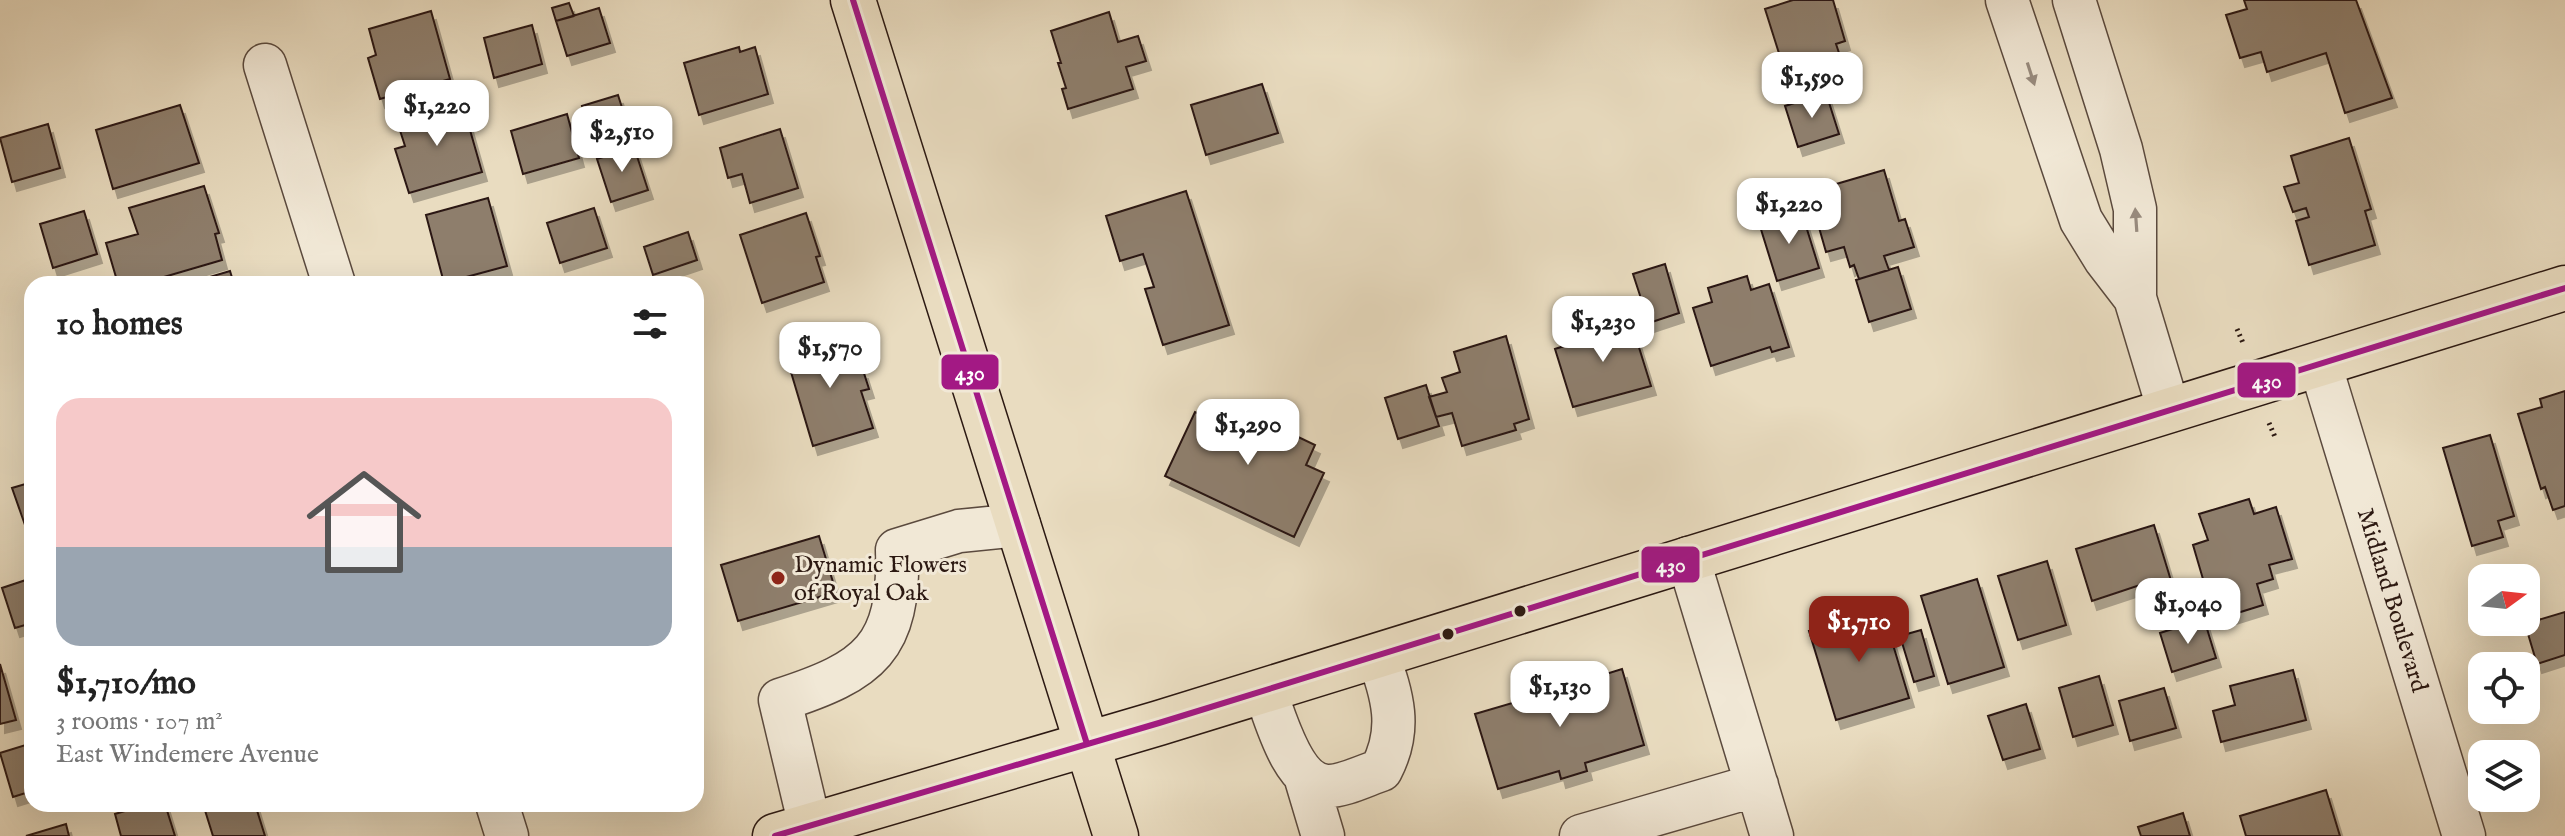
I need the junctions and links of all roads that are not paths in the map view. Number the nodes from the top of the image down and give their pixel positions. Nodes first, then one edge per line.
1 (853, 0) edge
2 (2007, 0) edge
3 (2074, 0) edge
4 (265, 65) dead end
5 (331, 276) edge
6 (2565, 288) edge
7 (2135, 298) junction
8 (2320, 364) junction
9 (2169, 411) junction
10 (1019, 525) junction
11 (1688, 558) junction
12 (1378, 655) junction
13 (1265, 690) junction
14 (1087, 744) junction
15 (1306, 779) junction
16 (1757, 785) junction
17 (500, 812) edge
18 (793, 831) edge
19 (507, 836) edge
20 (1116, 836) edge
21 (1323, 836) edge
22 (1581, 836) edge
23 (1772, 836) edge
24 (2464, 836) edge

1 - 10 main road
2 -> 7 street
7 -> 3 street
4 - 5 street
6 - 8 main road
7 - 9 street
8 - 9 main road
8 - 24 street, Midland Boulevard
9 - 11 main road
10 - 14 main road
10 - 18 street
11 - 12 main road
11 - 16 street
12 - 13 main road
12 - 15 street
13 - 14 main road
13 - 15 street
14 - 18 main road
14 - 20 main road
15 - 21 street
16 - 22 street
16 - 23 street
17 - 19 street

